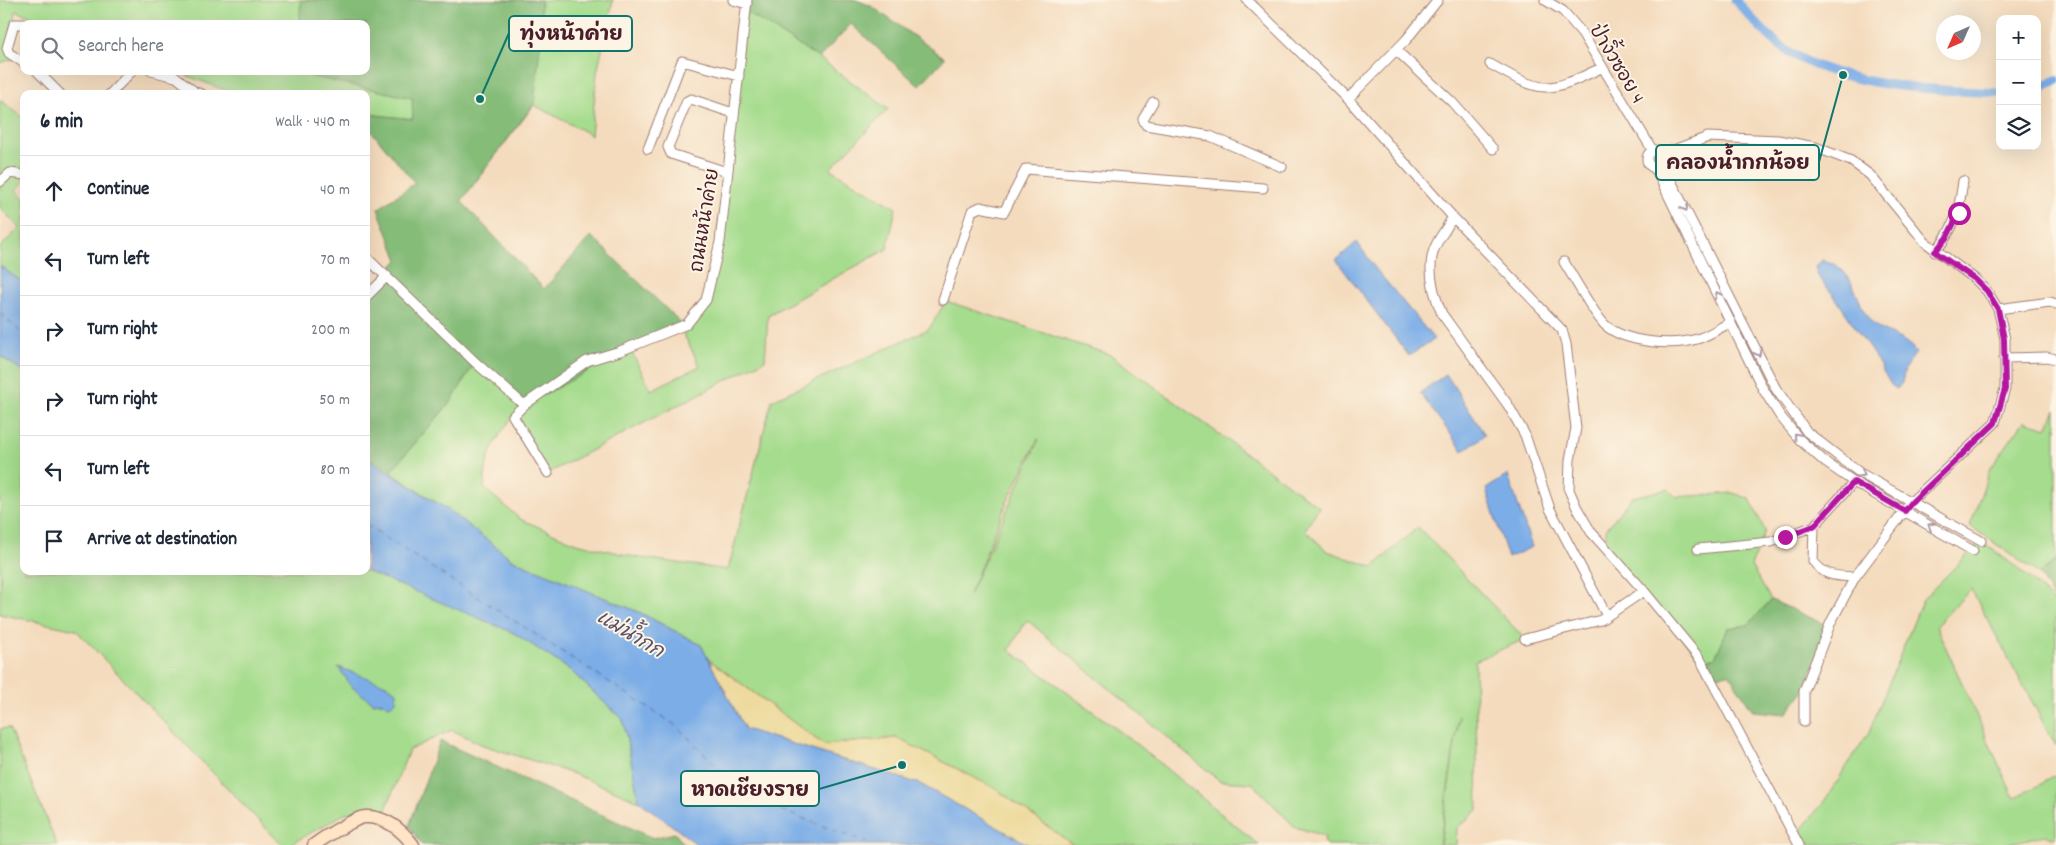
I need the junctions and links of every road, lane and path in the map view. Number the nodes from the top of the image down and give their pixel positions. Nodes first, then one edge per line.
1 (733, 0) edge
2 (1247, 0) edge
3 (1438, 0) edge
4 (1545, 0) edge
5 (747, 2) edge
6 (20, 24) edge
7 (1396, 50) junction
8 (20, 60) edge
9 (1490, 64) dead end
10 (1601, 68) junction
11 (41, 75) edge
12 (128, 75) edge
13 (168, 75) edge
14 (739, 76) junction
15 (56, 90) edge
16 (114, 90) edge
17 (192, 90) edge
18 (1348, 99) junction
19 (1154, 102) dead end
20 (733, 112) junction
21 (648, 149) dead end
22 (1493, 149) dead end
23 (1653, 151) junction
24 (1663, 154) junction
25 (1659, 166) junction
26 (1282, 168) dead end
27 (727, 172) junction
28 (20, 174) edge
29 (1963, 181) dead end
30 (0, 182) edge
31 (1263, 188) dead end
32 (1452, 216) junction
33 (1935, 252) junction
34 (370, 261) edge
35 (1564, 262) dead end
36 (387, 276) junction
37 (370, 293) edge
38 (942, 300) dead end
39 (2056, 304) edge
40 (1998, 309) junction
41 (1731, 322) junction
42 (2004, 358) junction
43 (2056, 359) edge
44 (524, 405) junction
45 (548, 473) dead end
46 (1854, 482) junction
47 (1912, 502) junction
48 (1905, 511) junction
49 (1814, 526) junction
50 (1981, 541) dead end
51 (1698, 549) dead end
52 (1973, 551) dead end
53 (1855, 577) junction
54 (1644, 591) junction
55 (1607, 616) junction
56 (1525, 640) dead end
57 (1804, 722) dead end
58 (314, 845) edge
59 (413, 845) edge
60 (1800, 845) edge

1 - 5 street
2 - 18 street
3 - 7 street
4 - 10 street, ป่างิ้วซอย 4
5 - 14 street, ถนนหน้าค่าย
6 - 8 street
7 - 18 street
7 - 22 street
9 - 10 street
10 - 23 street, ป่างิ้วซอย 4
11 - 15 street
12 - 16 street
13 - 17 street
14 - 20 street, ถนนหน้าค่าย
14 - 21 street
18 - 32 street
19 - 26 street
20 - 27 street, ถนนหน้าค่าย
20 - 27 street
23 - 24 street
23 - 25 street
24 - 25 street
24 - 33 street
41 -> 25 street
25 -> 47 street
27 - 44 street, ถนนหน้าค่าย
28 - 30 street
29 - 33 street
31 - 38 street
32 - 54 street
32 - 55 street
33 - 40 street
34 - 36 street
35 - 41 street
36 - 37 street
36 - 44 street
39 - 40 street
40 - 42 street
46 -> 41 street
42 - 43 street
42 - 47 street
44 - 45 street
46 - 48 street
46 - 49 street
47 - 48 street
47 - 50 street
52 -> 48 street
48 - 53 street
49 - 51 street
49 - 53 street
53 - 57 street
54 - 55 street
54 - 60 street
55 - 56 street
58 - 59 street

